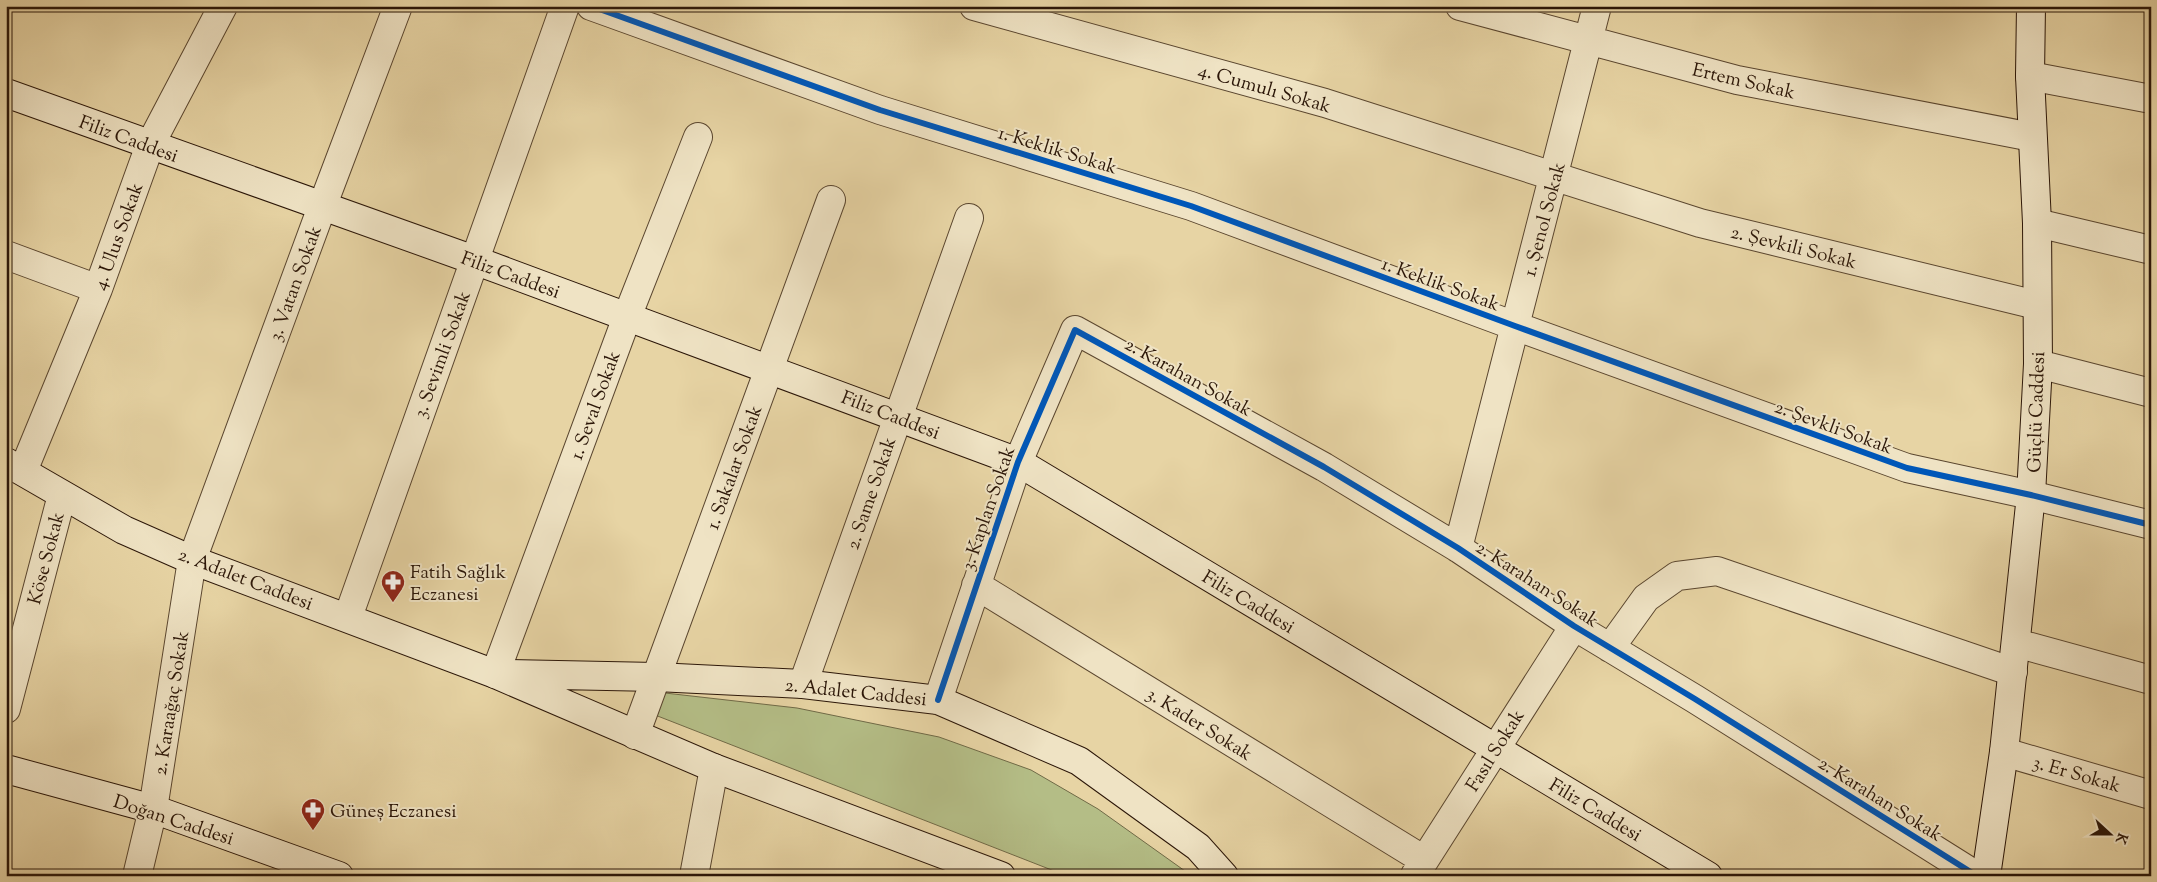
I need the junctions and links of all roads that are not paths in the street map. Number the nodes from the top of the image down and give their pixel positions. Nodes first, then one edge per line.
1 (398, 6) edge
2 (565, 6) edge
3 (591, 6) edge
4 (974, 6) edge
5 (1460, 6) edge
6 (1597, 6) edge
7 (2031, 6) edge
8 (220, 7) edge
9 (1588, 40) junction
10 (2030, 76) junction
11 (6, 94) edge
12 (2151, 99) edge
13 (698, 137) dead end
14 (2032, 138) junction
15 (150, 145) junction
16 (1554, 176) junction
17 (831, 200) dead end
18 (322, 207) junction
19 (970, 218) dead end
20 (2038, 223) junction
21 (2151, 250) edge
22 (6, 255) edge
23 (474, 260) junction
24 (98, 289) junction
25 (2036, 305) junction
26 (627, 317) junction
27 (1515, 326) junction
28 (1075, 330) joint
29 (2038, 364) junction
30 (769, 369) junction
31 (2151, 393) edge
32 (898, 416) junction
33 (1018, 462) junction
34 (14, 466) edge
35 (62, 495) junction
36 (2031, 495) junction
37 (2151, 525) edge
38 (1458, 548) junction
39 (192, 560) junction
40 (976, 585) junction
41 (348, 617) junction
42 (1574, 626) junction
43 (2016, 643) junction
44 (1610, 648) junction
45 (2013, 672) junction
46 (495, 674) junction
47 (656, 677) junction
48 (2151, 680) edge
49 (803, 684) junction
50 (938, 700) junction
51 (6, 709) edge
52 (635, 734) junction
53 (1494, 748) junction
54 (2004, 752) junction
55 (714, 768) junction
56 (6, 769) edge
57 (2151, 795) edge
58 (153, 809) junction
59 (1420, 868) edge
60 (137, 876) edge
61 (339, 876) edge
62 (694, 876) edge
63 (1001, 876) edge
64 (1224, 876) edge
65 (1708, 876) edge
66 (1977, 876) edge
67 (1986, 876) edge

1 - 18 street, 3. Vatan Sokak
2 - 23 street, 3. Sevimli Sokak
3 - 27 street, 1. Keklik Sokak
4 - 16 street, 4. Cumulı Sokak
5 - 9 street, Ertem Sokak
6 - 9 street, 1. Şenol Sokak
7 - 10 street, Güçlü Caddesi
8 - 15 street, 4. Ulus Sokak
9 - 14 street, Ertem Sokak
9 - 16 street, 1. Şenol Sokak
10 - 12 street
10 - 14 street, Güçlü Caddesi
11 - 15 street, Filiz Caddesi
13 - 26 street, 1. Seval Sokak
14 - 20 street, Güçlü Caddesi
15 - 18 street, Filiz Caddesi
15 - 24 street, 4. Ulus Sokak
16 - 25 street, 2. Şevkili Sokak
16 - 27 street, 1. Şenol Sokak
17 - 30 street, 1. Sakalar Sokak
18 - 23 street, Filiz Caddesi
18 - 39 street, 3. Vatan Sokak
19 - 32 street, 2. Same Sokak
20 - 21 street
20 - 25 street, Güçlü Caddesi
22 - 24 street
23 - 26 street, Filiz Caddesi
23 - 41 street, 3. Sevimli Sokak
24 - 34 street, 4. Ulus Sokak
25 - 29 street, Güçlü Caddesi
26 - 30 street, Filiz Caddesi
26 - 46 street, 1. Seval Sokak
27 - 36 street, 2. Şevkli Sokak
27 - 38 street, 1. Şenol Sokak
28 - 33 street, 3. Kaplan Sokak
28 - 38 street, 2. Karahan Sokak
29 - 31 street
29 - 36 street, Güçlü Caddesi
30 - 32 street, Filiz Caddesi
30 - 47 street, 1. Sakalar Sokak
32 - 33 street, Filiz Caddesi
32 - 49 street, 2. Same Sokak
33 - 40 street, 3. Kaplan Sokak
33 - 53 street, Filiz Caddesi
34 - 35 street, 2. Adalet Caddesi
35 - 39 street, 2. Adalet Caddesi
35 - 51 street, Köse Sokak
36 - 37 street, 2. Şevkli Sokak
36 - 43 street, Güçlü Caddesi
38 - 42 street, 2. Karahan Sokak
39 - 41 street, 2. Adalet Caddesi
39 - 58 street, 2. Karaağaç Sokak
40 - 50 street, 3. Kaplan Sokak
40 - 59 street, 3. Kader Sokak
41 - 46 street, 2. Adalet Caddesi
42 - 44 street, 2. Karahan Sokak
42 - 53 street, Fasıl Sokak
43 - 45 street, Güçlü Caddesi
43 - 48 street
44 - 45 street
44 - 66 street, 2. Karahan Sokak
45 - 54 street, Güçlü Caddesi
46 - 47 street, 2. Adalet Caddesi
46 - 52 street, 2. Adalet Caddesi
47 - 49 street, 2. Adalet Caddesi
47 - 52 street, 1. Sakalar Sokak
49 - 50 street, 2. Adalet Caddesi
50 - 64 street, 2. Adalet Caddesi
52 - 55 street, 2. Adalet Caddesi
53 - 59 street, Fasıl Sokak
53 - 65 street, Filiz Caddesi
54 - 57 street, 3. Er Sokak
54 - 67 street, Güçlü Caddesi
55 - 62 street
55 - 63 street, 2. Adalet Caddesi
56 - 58 street, Doğan Caddesi
58 - 60 street, 2. Karaağaç Sokak
58 - 61 street, Doğan Caddesi

